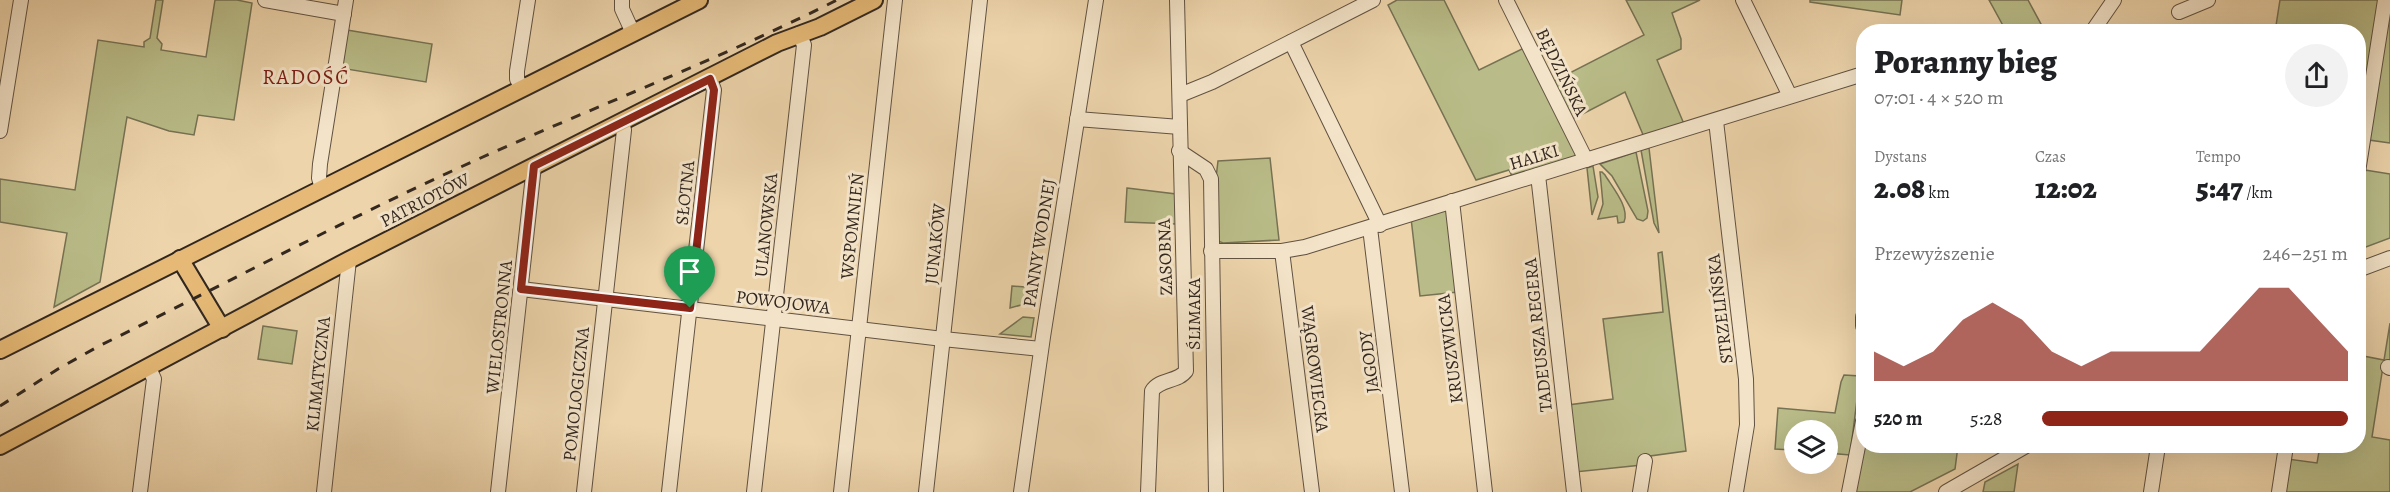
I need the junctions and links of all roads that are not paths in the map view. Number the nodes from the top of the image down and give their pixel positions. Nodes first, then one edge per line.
1 (21, 0) edge
2 (266, 0) edge
3 (346, 0) edge
4 (528, 0) edge
5 (622, 0) edge
6 (699, 0) edge
7 (874, 0) edge
8 (895, 0) edge
9 (980, 0) edge
10 (1096, 0) edge
11 (1177, 0) edge
12 (1373, 0) edge
13 (1506, 0) edge
14 (1743, 0) edge
15 (2208, 0) edge
16 (2385, 0) edge
17 (2110, 5) edge
18 (2179, 12) dead end
19 (344, 15) junction
20 (2098, 24) edge
21 (633, 33) junction
22 (799, 34) junction
23 (1292, 42) junction
24 (1856, 76) edge
25 (710, 79) junction
26 (522, 89) junction
27 (1180, 95) junction
28 (1790, 96) junction
29 (1077, 119) junction
30 (1716, 121) junction
31 (2366, 121) edge
32 (622, 122) junction
33 (1180, 127) junction
34 (0, 131) edge
35 (1179, 151) junction
36 (1586, 160) junction
37 (534, 166) junction
38 (1538, 175) junction
39 (322, 189) junction
40 (1452, 201) junction
41 (1375, 227) junction
42 (1211, 251) junction
43 (1282, 251) junction
44 (2390, 258) edge
45 (180, 260) junction
46 (349, 260) junction
47 (2366, 267) edge
48 (521, 289) junction
49 (605, 298) junction
50 (690, 308) junction
51 (774, 319) junction
52 (222, 329) junction
53 (858, 329) junction
54 (943, 339) junction
55 (1041, 349) junction
56 (0, 350) edge
57 (149, 368) junction
58 (0, 446) edge
59 (1857, 453) edge
60 (2014, 453) edge
61 (2157, 453) edge
62 (2285, 453) edge
63 (1645, 461) dead end
64 (140, 492) edge
65 (324, 492) edge
66 (498, 492) edge
67 (584, 492) edge
68 (669, 492) edge
69 (754, 492) edge
70 (841, 492) edge
71 (926, 492) edge
72 (1021, 492) edge
73 (1148, 492) edge
74 (1216, 492) edge
75 (1312, 492) edge
76 (1402, 492) edge
77 (1485, 492) edge
78 (1574, 492) edge
79 (1640, 492) edge
80 (1736, 492) edge
81 (1849, 492) edge
82 (1946, 492) edge
83 (2151, 492) edge
84 (2279, 492) edge

1 - 34 street
2 - 19 street
3 - 19 street
4 - 26 street
5 - 21 street
6 - 21 main road
7 - 22 main road, PATRIOTÓW
8 - 53 street, WSPOMNIEŃ
9 - 54 street, JUNAKÓW
10 - 29 street, PANNY WODNEJ
11 - 27 street, ZASOBNA
12 - 23 street
13 - 36 street, BĘDZIŃSKA
14 - 28 street
15 - 18 street
16 - 31 street
17 - 20 street
19 - 39 street
21 - 26 main road
22 - 25 main road, PATRIOTÓW
22 - 51 street, ULANOWSKA
23 - 27 street
23 - 41 street, JAGODY
24 - 28 street, HALKI
25 - 32 main road, PATRIOTÓW
25 - 50 street, SŁOTNA
26 - 39 main road
27 - 33 street, ZASOBNA
28 - 30 street, HALKI
29 - 33 street
29 - 55 street, PANNY WODNEJ
30 - 36 street, HALKI
30 - 80 street, STRZELIŃSKA
32 - 37 main road, PATRIOTÓW
32 - 49 street, POMOLOGICZNA
33 - 35 street, ZASOBNA
35 - 42 street, ŚLIMAKA
35 - 73 street, ZASOBNA
36 - 38 street, HALKI
37 - 46 main road, PATRIOTÓW
37 - 48 street, WIELOSTRONNA
38 - 40 street, HALKI
38 - 78 street, TADEUSZA REGERA
39 - 45 main road
40 - 41 street, HALKI
40 - 77 street, KRUSZWICKA
41 - 43 street, HALKI
41 - 76 street, JAGODY
42 - 43 street, HALKI
42 - 74 street, ŚLIMAKA
43 - 75 street, WĄGROWIECKA
44 - 47 street
45 - 52 main road
45 - 56 main road
46 - 52 main road, PATRIOTÓW
46 - 65 street, KLIMATYCZNA
48 - 49 street, POWOJOWA
48 - 66 street, WIELOSTRONNA
49 - 50 street, POWOJOWA
49 - 67 street, POMOLOGICZNA
50 - 51 street, POWOJOWA
50 - 68 street, SŁOTNA
51 - 53 street, POWOJOWA
51 - 69 street, ULANOWSKA
52 - 57 main road, PATRIOTÓW
53 - 54 street, POWOJOWA
53 - 70 street, WSPOMNIEŃ
54 - 55 street, POWOJOWA
54 - 71 street, JUNAKÓW
55 - 72 street, PANNY WODNEJ
57 - 58 main road, PATRIOTÓW
57 - 64 street
59 - 81 street
60 - 82 street
61 - 83 street
62 - 84 street
63 - 79 street

